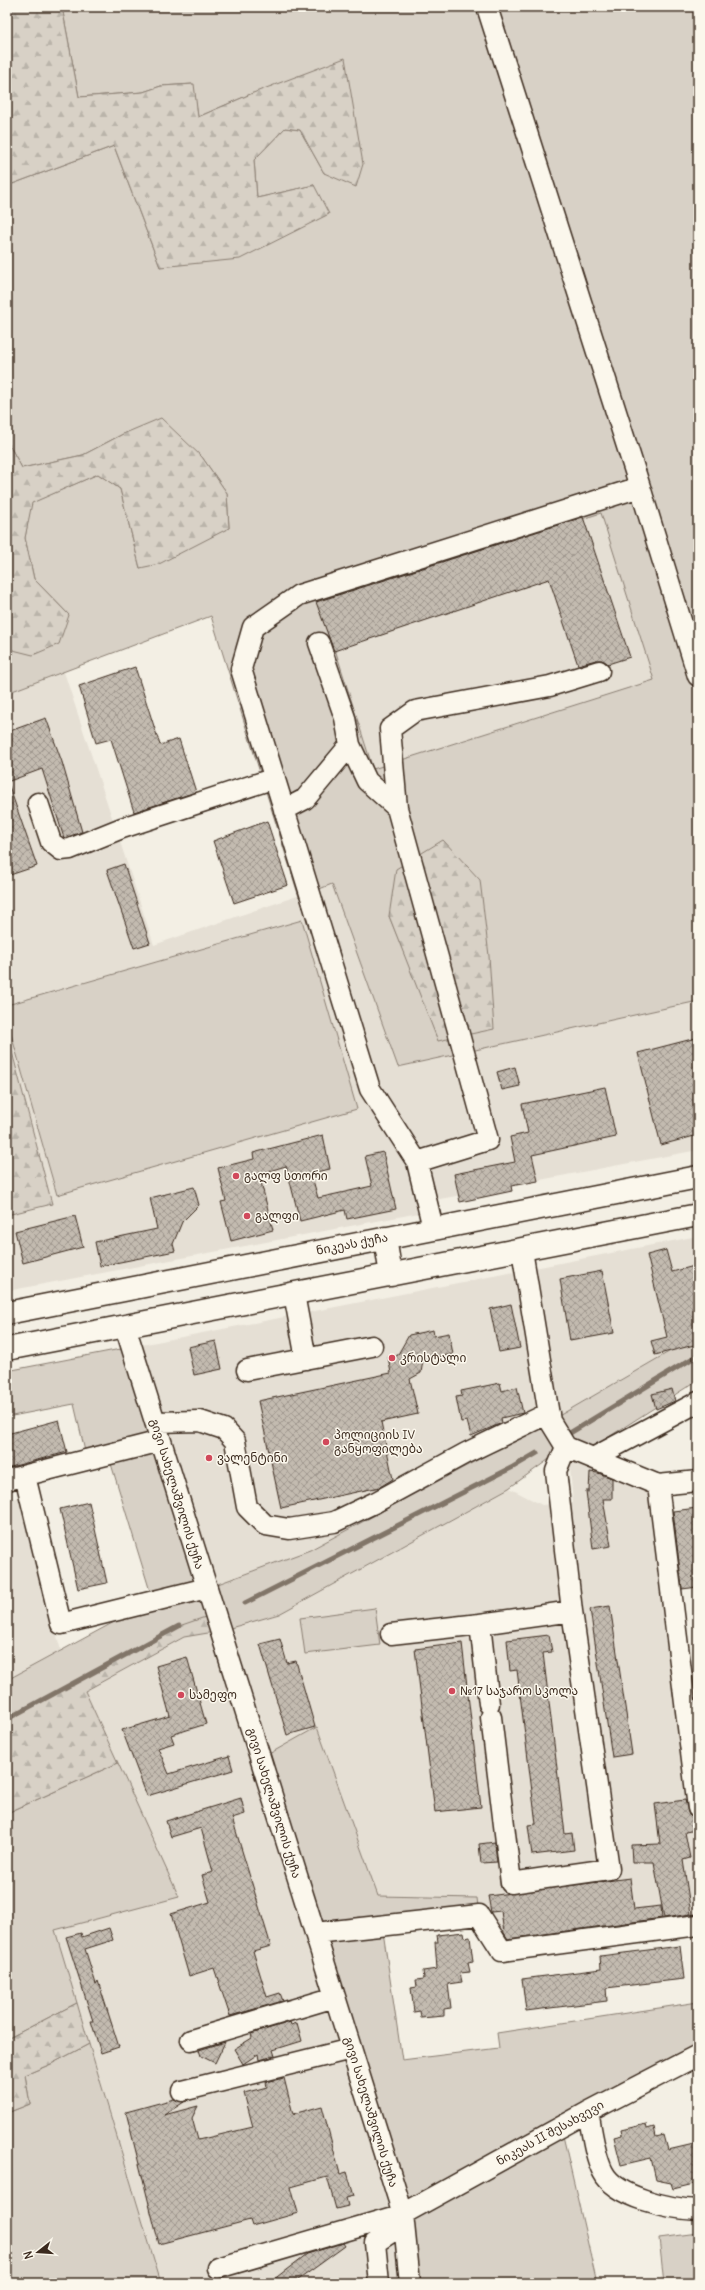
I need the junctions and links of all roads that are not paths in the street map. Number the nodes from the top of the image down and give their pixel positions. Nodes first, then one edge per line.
1 (487, 7) edge
2 (640, 487) junction
3 (319, 643) dead end
4 (599, 671) dead end
5 (698, 676) edge
6 (350, 745) junction
7 (275, 778) junction
8 (38, 803) dead end
9 (396, 808) junction
10 (284, 810) junction
11 (417, 1162) junction
12 (698, 1177) edge
13 (698, 1215) edge
14 (433, 1228) junction
15 (385, 1238) junction
16 (522, 1250) junction
17 (391, 1275) junction
18 (294, 1294) junction
19 (7, 1313) edge
20 (125, 1326) junction
21 (372, 1346) dead end
22 (7, 1349) edge
23 (306, 1359) junction
24 (246, 1370) dead end
25 (698, 1402) edge
26 (549, 1413) junction
27 (158, 1432) junction
28 (566, 1447) junction
29 (593, 1458) junction
30 (16, 1478) edge
31 (698, 1482) edge
32 (658, 1485) junction
33 (207, 1588) junction
34 (572, 1611) junction
35 (480, 1624) junction
36 (391, 1634) dead end
37 (698, 1808) edge
38 (698, 1925) edge
39 (315, 1933) junction
40 (335, 1997) junction
41 (191, 2040) dead end
42 (351, 2049) junction
43 (698, 2055) edge
44 (182, 2091) dead end
45 (588, 2112) junction
46 (698, 2210) edge
47 (403, 2219) junction
48 (218, 2268) dead end
49 (379, 2283) edge
50 (410, 2283) edge

1 - 2 street
2 - 5 street
2 - 7 street
3 - 6 street
4 - 9 street
6 - 9 street
6 - 10 street
7 - 8 street
7 - 10 street
9 - 11 street
10 - 11 street
11 - 14 street
12 - 14 main road, ნიკეას ქუჩა
13 - 16 main road
14 - 15 main road, ნიკეას ქუჩა
15 - 17 main road
15 - 19 main road, ნიკეას ქუჩა
16 - 17 main road
16 - 26 street
17 - 18 main road
18 - 20 main road
18 - 23 street
20 - 22 main road
20 - 27 street, გივი სახელაშვილის ქუჩა
21 - 23 street
23 - 24 street
25 - 29 street
26 - 27 street
26 - 28 street
27 - 30 street
27 - 33 street, გივი სახელაშვილის ქუჩა
28 - 29 street
28 - 34 street
29 - 32 street
30 - 33 street
31 - 32 street
32 - 37 street
33 - 39 street, გივი სახელაშვილის ქუჩა
34 - 35 street
34 - 35 street
35 - 36 street
38 - 39 street
39 - 40 street, გივი სახელაშვილის ქუჩა
40 - 41 street
40 - 42 street, გივი სახელაშვილის ქუჩა
42 - 44 street
42 - 47 street, გივი სახელაშვილის ქუჩა
43 - 45 street, ნიკეას II შესახვევი
45 - 46 street
45 - 47 street, ნიკეას II შესახვევი
47 - 48 street
47 - 49 street
47 - 50 street, გივი სახელაშვილის ქუჩა

